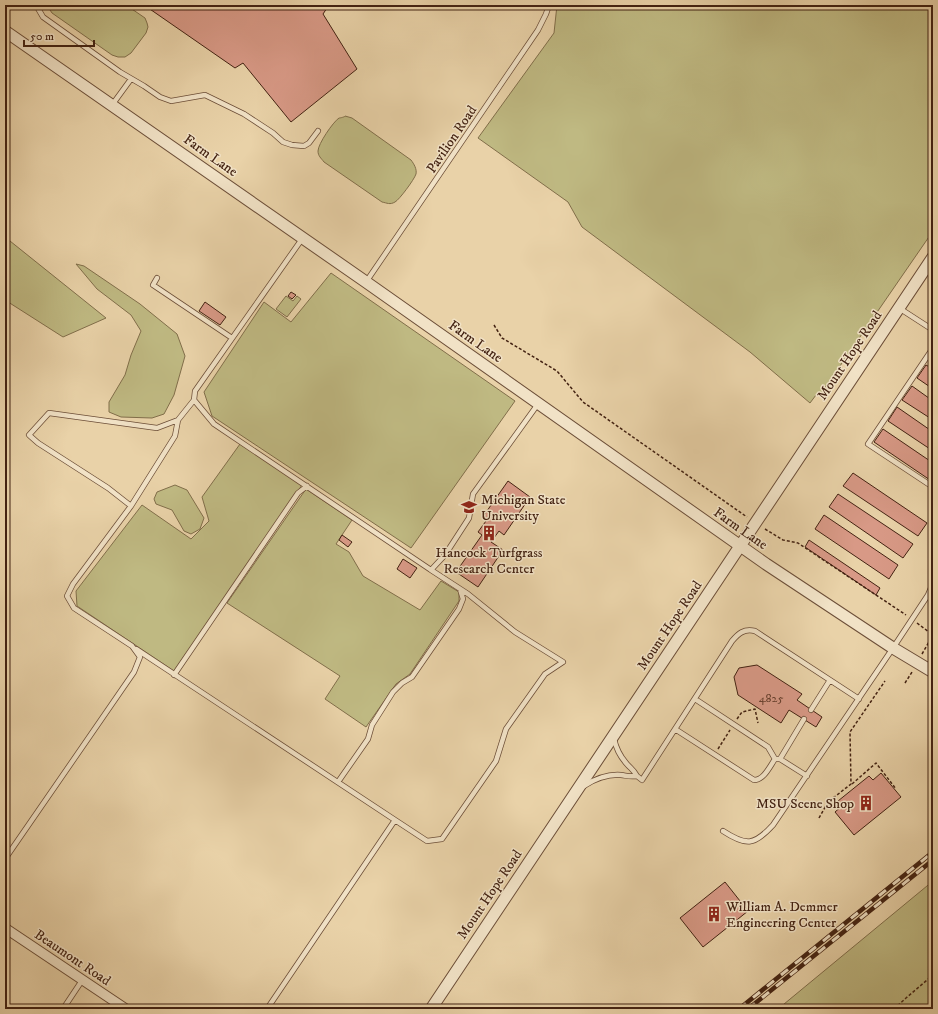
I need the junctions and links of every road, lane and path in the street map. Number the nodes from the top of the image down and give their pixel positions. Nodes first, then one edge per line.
1 (36, 5) edge
2 (549, 5) edge
3 (5, 31) edge
4 (131, 79) junction
5 (112, 105) junction
6 (318, 130) dead end
7 (302, 238) junction
8 (933, 257) edge
9 (157, 278) dead end
10 (366, 282) junction
11 (899, 308) junction
12 (494, 325) dead end
13 (933, 330) edge
14 (232, 338) junction
15 (933, 348) edge
16 (194, 400) junction
17 (538, 404) junction
18 (178, 420) junction
19 (307, 486) junction
20 (933, 487) edge
21 (131, 506) junction
22 (756, 523) junction
23 (740, 546) junction
24 (431, 570) junction
25 (933, 583) edge
26 (460, 589) junction
27 (928, 595) junction
28 (933, 599) edge
29 (912, 620) junction
30 (933, 635) edge
31 (132, 646) junction
32 (893, 648) junction
33 (933, 672) edge
34 (174, 674) junction
35 (830, 680) junction
36 (885, 681) dead end
37 (695, 699) junction
38 (859, 699) junction
39 (811, 710) dead end
40 (804, 719) dead end
41 (675, 729) junction
42 (613, 736) junction
43 (778, 759) junction
44 (637, 776) junction
45 (807, 776) junction
46 (338, 782) junction
47 (851, 784) junction
48 (896, 789) dead end
49 (577, 790) junction
50 (819, 818) dead end
51 (394, 820) junction
52 (723, 831) dead end
53 (5, 859) edge
54 (5, 928) edge
55 (933, 975) edge
56 (82, 980) junction
57 (63, 1009) edge
58 (126, 1009) edge
59 (267, 1009) edge
60 (431, 1009) edge
61 (894, 1009) edge

1 - 4 lane
2 - 10 lane, Pavilion Road
3 - 5 street, Farm Lane
4 - 5 lane
4 - 6 lane
5 - 7 street, Farm Lane
7 - 10 street, Farm Lane
7 - 14 lane
8 - 11 street, Mount Hope Road
9 - 14 lane
10 - 17 street, Farm Lane
11 - 13 lane
11 - 22 street, Mount Hope Road
12 - 22 path
14 - 16 lane
15 - 20 lane
16 - 18 lane
16 - 19 lane
17 - 23 street, Farm Lane
17 - 24 lane
18 - 21 lane
18 - 21 lane
19 - 24 lane
19 - 34 lane
21 - 31 lane
22 - 23 street, Mount Hope Road
22 - 29 path
23 - 32 street, Farm Lane
23 - 42 street, Mount Hope Road
24 - 26 lane
25 - 27 lane
26 - 46 lane
26 - 51 lane
27 - 28 lane
27 - 29 lane
29 - 30 path
29 - 32 lane
31 - 34 lane
31 - 53 lane
32 - 33 street, Farm Lane
32 - 38 lane
34 - 46 lane
35 - 37 lane
35 - 38 lane
35 - 39 lane
36 - 47 path
37 - 41 lane
37 - 43 lane
38 - 45 lane
40 - 43 lane
41 - 43 lane
41 - 44 lane
42 - 44 lane
42 - 49 street, Mount Hope Road
43 - 45 lane
44 - 49 lane
45 - 52 lane
46 - 51 lane
47 - 48 path
47 - 50 path
49 - 60 street, Mount Hope Road
51 - 59 lane
54 - 56 street, Beaumont Road
55 - 61 path
56 - 57 lane
56 - 58 street, Beaumont Road

